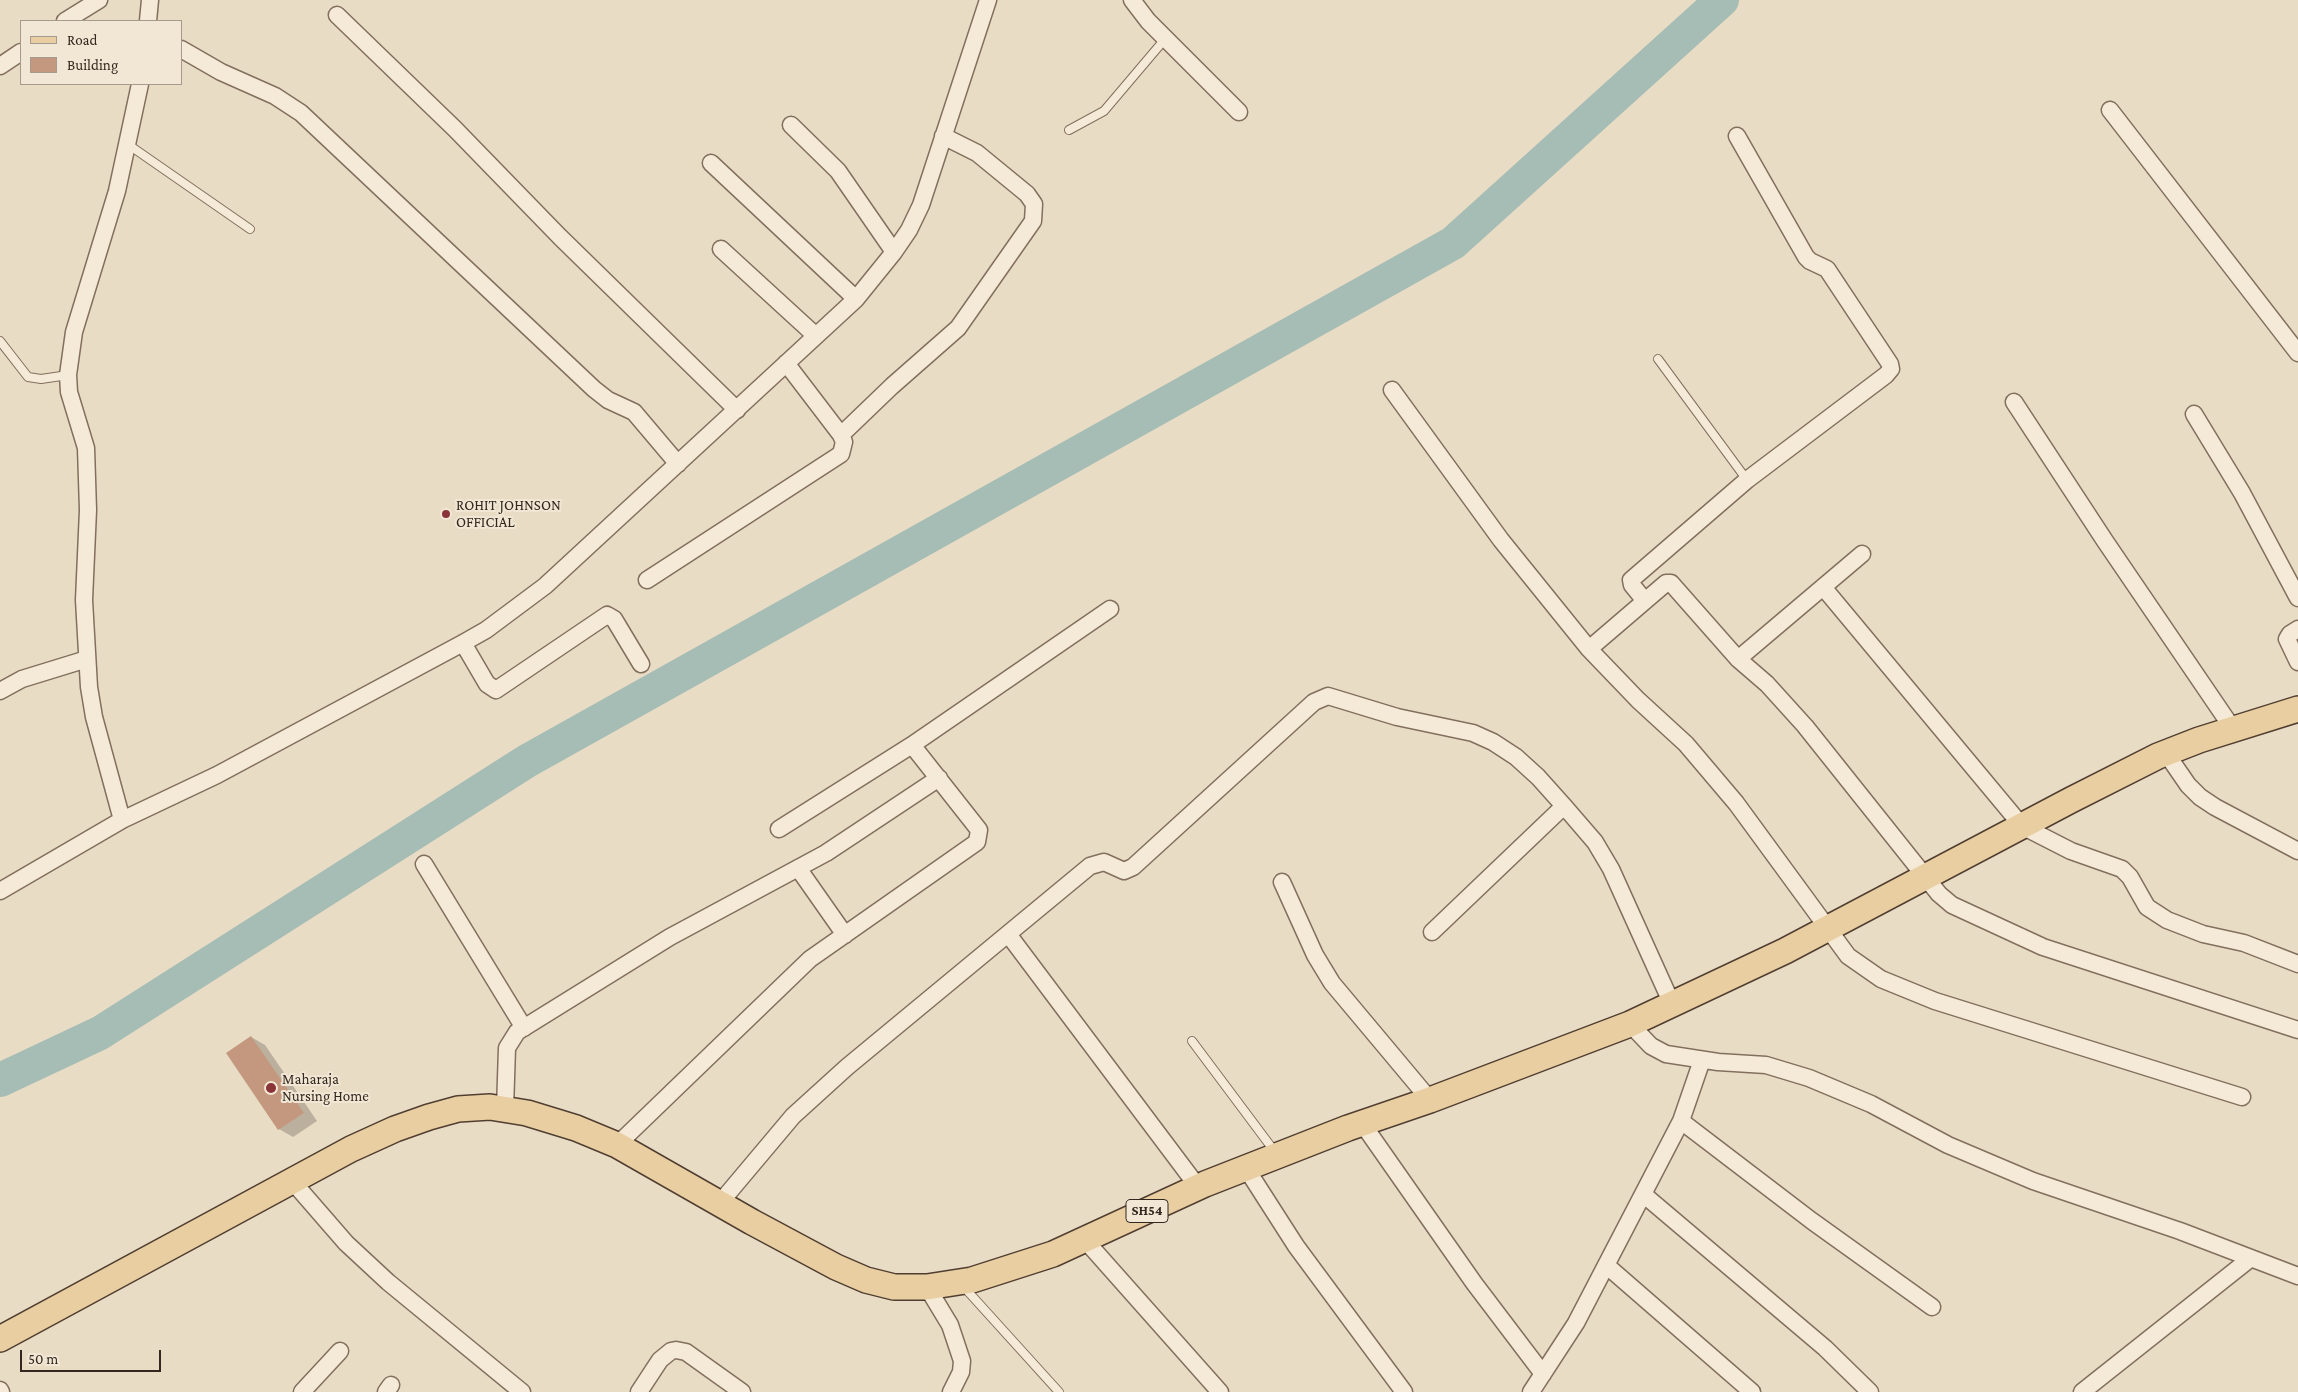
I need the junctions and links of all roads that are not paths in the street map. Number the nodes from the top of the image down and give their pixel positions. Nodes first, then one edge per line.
1 (99, 0) edge
2 (150, 0) edge
3 (988, 0) edge
4 (1132, 0) edge
5 (338, 15) dead end
6 (67, 20) edge
7 (148, 20) edge
8 (1165, 39) junction
9 (182, 50) edge
10 (20, 53) edge
11 (0, 66) edge
12 (140, 85) edge
13 (2110, 110) dead end
14 (1239, 112) dead end
15 (790, 125) dead end
16 (1070, 130) dead end
17 (943, 136) junction
18 (1737, 136) dead end
19 (126, 143) junction
20 (711, 162) dead end
21 (250, 229) dead end
22 (721, 249) dead end
23 (894, 252) junction
24 (856, 299) junction
25 (816, 336) junction
26 (0, 341) edge
27 (2298, 353) edge
28 (1658, 360) dead end
29 (786, 363) junction
30 (68, 375) junction
31 (1392, 390) dead end
32 (2014, 402) dead end
33 (736, 410) junction
34 (2194, 414) dead end
35 (840, 435) junction
36 (678, 464) junction
37 (1746, 480) junction
38 (1862, 554) dead end
39 (647, 580) dead end
40 (1823, 587) junction
41 (2298, 598) edge
42 (1645, 601) junction
43 (1110, 609) dead end
44 (2298, 629) edge
45 (463, 643) junction
46 (1589, 649) junction
47 (87, 659) junction
48 (1738, 659) junction
49 (2298, 662) edge
50 (640, 664) dead end
51 (0, 691) edge
52 (2298, 709) edge
53 (2233, 729) junction
54 (912, 744) junction
55 (2166, 753) junction
56 (939, 778) junction
57 (1564, 806) junction
58 (122, 820) junction
59 (2022, 826) junction
60 (779, 830) dead end
61 (2298, 851) edge
62 (424, 864) dead end
63 (798, 868) junction
64 (1926, 878) junction
65 (1282, 882) dead end
66 (0, 890) edge
67 (1828, 928) junction
68 (1432, 932) dead end
69 (1008, 934) junction
70 (845, 935) junction
71 (2298, 964) edge
72 (1672, 1004) junction
73 (1630, 1024) junction
74 (524, 1028) junction
75 (2298, 1030) edge
76 (1192, 1041) dead end
77 (1702, 1060) junction
78 (2242, 1097) dead end
79 (1430, 1100) junction
80 (505, 1109) junction
81 (1681, 1121) junction
82 (1362, 1123) junction
83 (617, 1145) junction
84 (1278, 1155) junction
85 (1246, 1168) junction
86 (293, 1182) junction
87 (1198, 1188) junction
88 (1643, 1194) junction
89 (719, 1204) junction
90 (1085, 1240) junction
91 (2251, 1258) junction
92 (1606, 1265) junction
93 (2296, 1271) edge
94 (959, 1282) junction
95 (927, 1287) junction
96 (1932, 1307) dead end
97 (0, 1339) edge
98 (340, 1351) dead end
99 (1542, 1374) junction
100 (302, 1392) edge
101 (522, 1392) edge
102 (639, 1392) edge
103 (742, 1392) edge
104 (951, 1392) edge
105 (1059, 1392) edge
106 (1220, 1392) edge
107 (1404, 1392) edge
108 (1531, 1392) edge
109 (1752, 1392) edge
110 (1870, 1392) edge
111 (2082, 1392) edge

1 - 6 street
2 - 7 street
3 - 17 street
4 - 8 street
5 - 33 street
8 - 14 street
8 - 16 lane
9 - 36 street
10 - 11 street
12 - 19 street
13 - 27 street
15 - 23 street
17 - 23 street
17 - 35 street
18 - 37 street
19 - 21 lane
19 - 30 street
20 - 24 street
22 - 25 street
23 - 24 street
24 - 25 street
25 - 29 street
26 - 30 lane
28 - 37 lane
29 - 33 street
29 - 35 street
30 - 47 street
31 - 46 street
32 - 53 street
33 - 36 street
34 - 41 street
35 - 39 street
36 - 45 street
37 - 42 street
38 - 40 street
40 - 48 street
40 - 59 street
42 - 46 street
42 - 48 street
43 - 54 street
44 - 49 street
45 - 50 street
45 - 58 street
46 - 67 street
47 - 51 street
47 - 58 street
48 - 64 street
52 - 53 main road, SH54
53 - 55 main road, SH54
54 - 56 street
54 - 60 street
55 - 59 main road, SH54
55 - 61 street
56 - 63 street
56 - 70 street
57 - 68 street
57 - 69 street
57 - 72 street
58 - 66 street
59 - 64 main road, SH54
59 - 71 street
62 - 74 street
63 - 70 street
63 - 74 street
64 - 67 main road, SH54
64 - 75 street
65 - 79 street
67 - 72 main road, SH54
67 - 78 street
69 - 87 street
69 - 89 street
70 - 83 street
72 - 73 main road, SH54
73 - 77 street
73 - 79 main road, SH54
74 - 80 street
76 - 84 lane
77 - 81 street
77 - 91 street
79 - 82 main road, SH54
80 - 83 main road, SH54
80 - 86 main road, SH54
81 - 88 street
81 - 96 street
82 - 84 main road, SH54
82 - 99 street
83 - 89 main road, SH54
84 - 85 main road, SH54
85 - 87 main road, SH54
85 - 107 street
86 - 97 main road, SH54
86 - 101 street
87 - 90 main road, SH54
88 - 92 street
88 - 110 street
89 - 95 main road, SH54
90 - 94 main road, SH54
90 - 106 street
91 - 93 street
91 - 111 street
92 - 99 street
92 - 109 street
94 - 95 main road, SH54
94 - 105 lane
95 - 104 street
98 - 100 street
99 - 108 street
102 - 103 street

